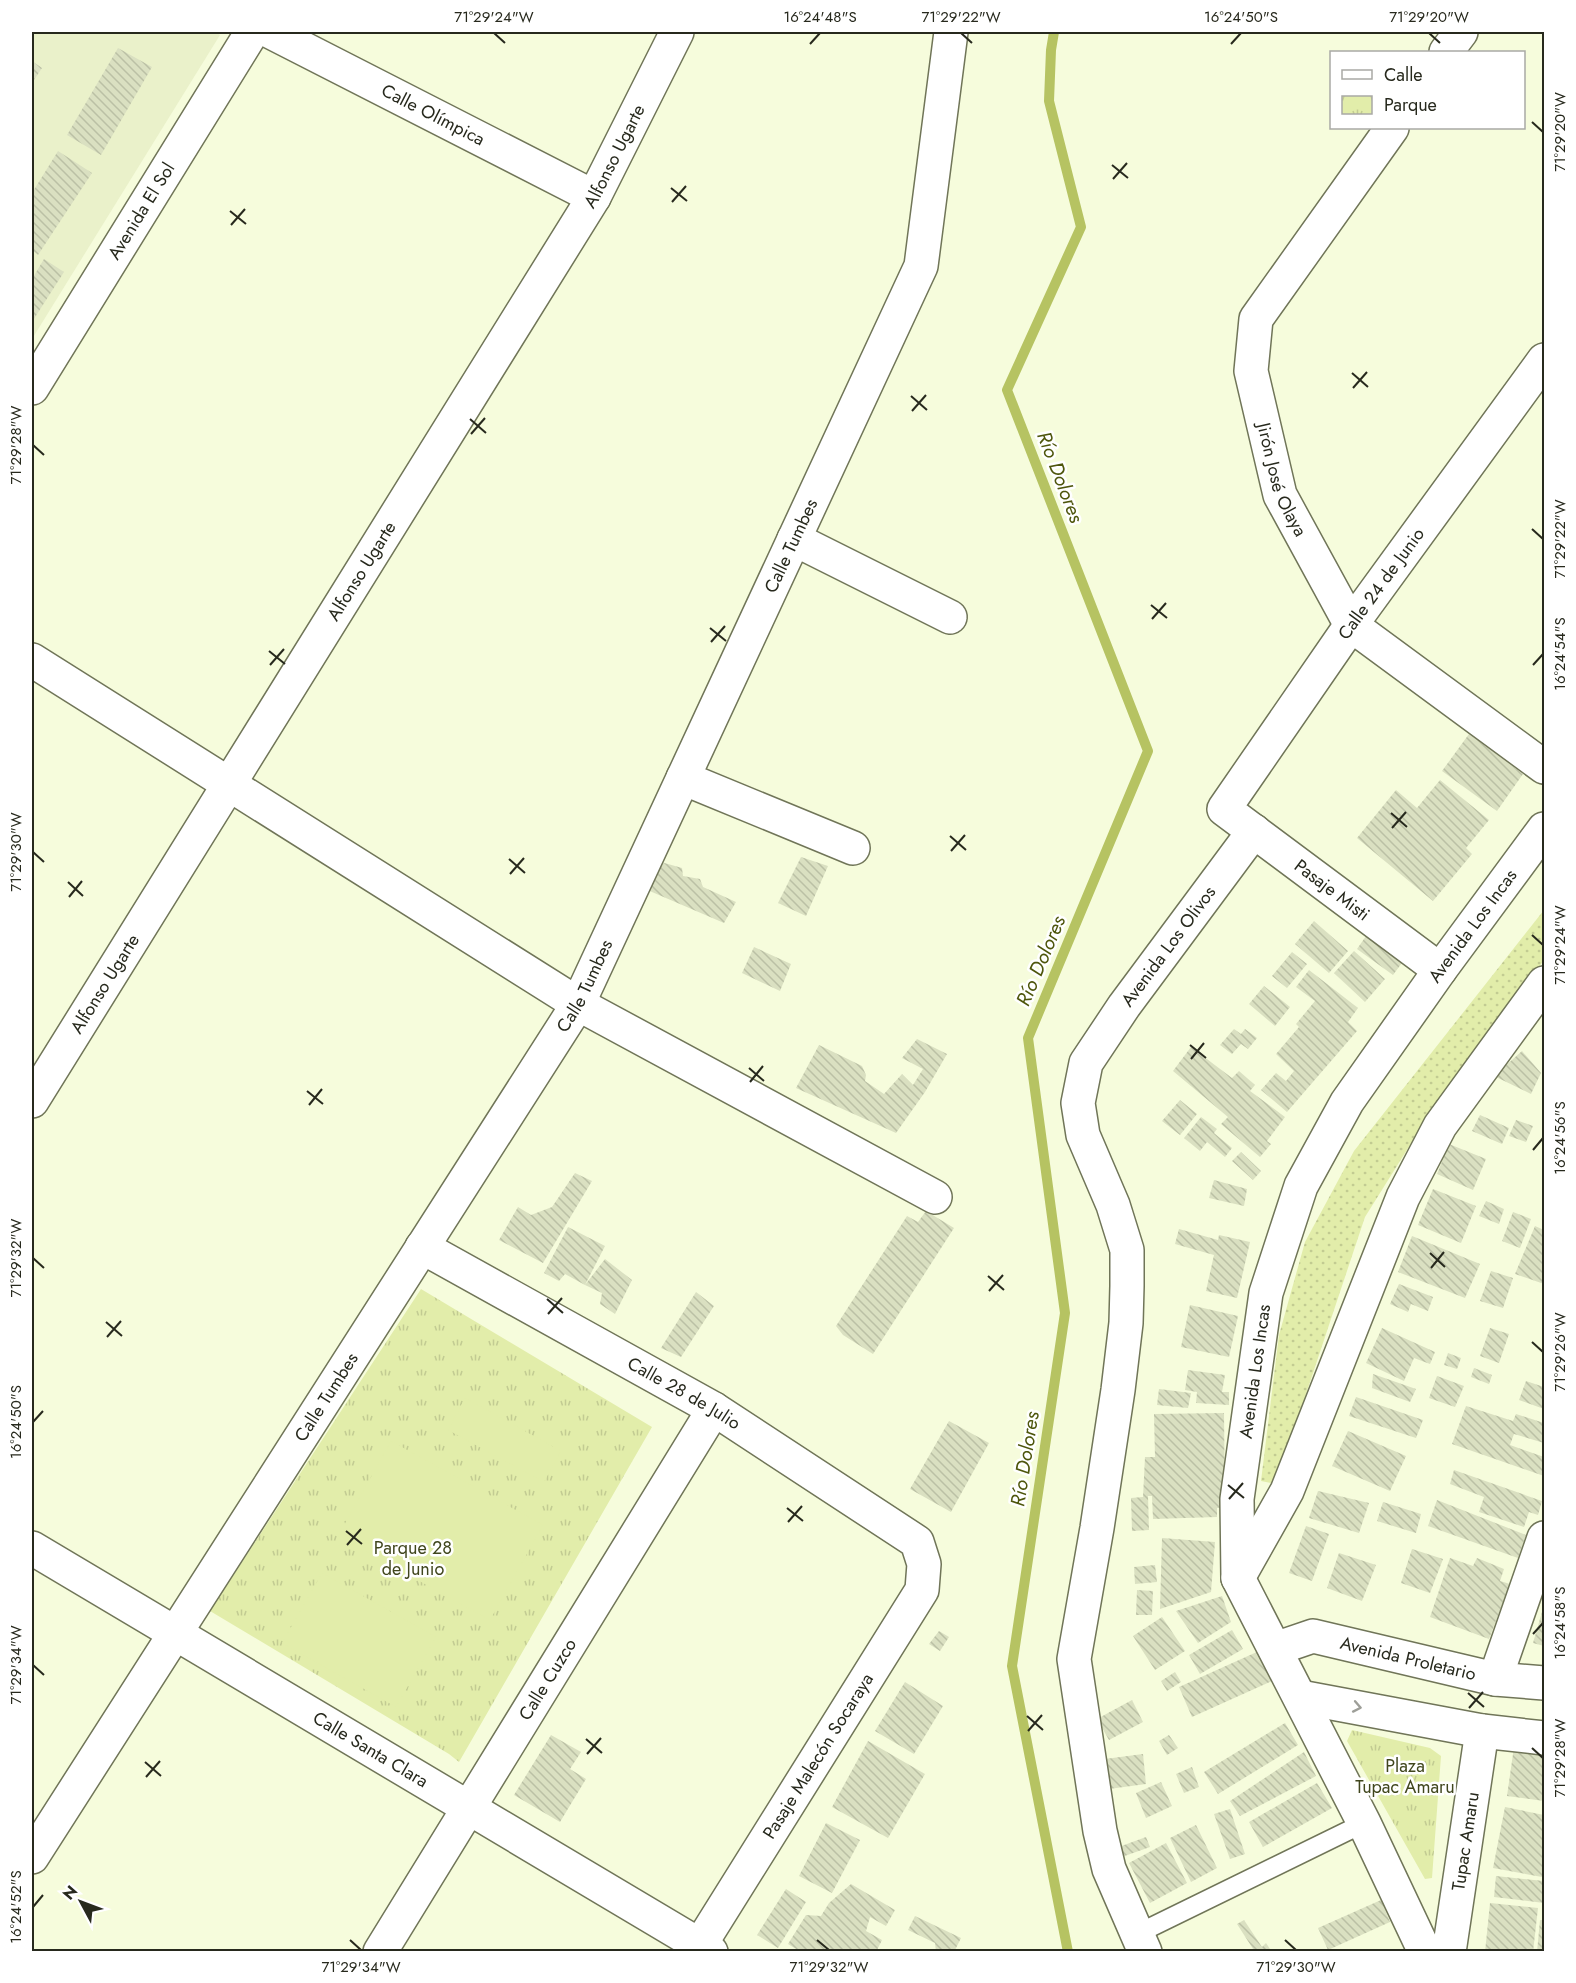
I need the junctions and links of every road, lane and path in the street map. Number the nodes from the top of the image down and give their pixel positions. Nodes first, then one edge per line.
1 (252, 32) edge
2 (271, 32) edge
3 (677, 32) edge
4 (951, 32) edge
5 (1461, 32) edge
6 (1447, 51) edge
7 (1391, 129) edge
8 (594, 197) junction
9 (1545, 360) edge
10 (32, 388) edge
11 (794, 539) junction
12 (950, 617) dead end
13 (1351, 625) junction
14 (32, 660) edge
15 (1545, 768) edge
16 (683, 778) junction
17 (229, 783) junction
18 (1224, 810) joint
19 (1545, 829) edge
20 (1254, 831) junction
21 (853, 848) dead end
22 (1440, 970) junction
23 (1545, 983) edge
24 (578, 1004) junction
25 (32, 1101) edge
26 (935, 1197) dead end
27 (422, 1247) junction
28 (714, 1408) junction
29 (1545, 1539) edge
30 (32, 1548) edge
31 (924, 1564) joint
32 (1238, 1578) junction
33 (174, 1632) junction
34 (1275, 1649) junction
35 (1495, 1679) junction
36 (1545, 1683) edge
37 (1300, 1697) junction
38 (1482, 1731) junction
39 (1545, 1738) edge
40 (468, 1807) junction
41 (1364, 1823) junction
42 (32, 1857) edge
43 (1141, 1942) edge
44 (706, 1948) edge
45 (380, 1952) edge
46 (1425, 1952) edge
47 (1449, 1952) edge

1 - 10 street, Avenida El Sol
2 - 8 street, Calle Olímpica
3 - 8 street, Alfonso Ugarte
4 - 11 street, Calle Tumbes
5 - 6 street
7 - 13 street, Jirón José Olaya
8 - 17 street, Alfonso Ugarte
9 - 13 street, Calle 24 de Junio
11 - 12 street
11 - 16 street, Calle Tumbes
13 - 15 street, Jirón José Olaya
13 - 18 street, Calle 24 de Junio
14 - 17 street
16 - 21 street
16 - 24 street, Calle Tumbes
17 - 24 street
17 - 25 street, Alfonso Ugarte
18 - 20 street, Pasaje Misti
19 - 22 street, Avenida Los Incas
20 - 22 street, Pasaje Misti
20 - 43 street, Avenida Los Olivos
22 - 32 street, Avenida Los Incas
23 - 32 street
24 - 26 street
24 - 27 street, Calle Tumbes
27 - 28 street, Calle 28 de Julio
27 - 33 street, Calle Tumbes
28 - 31 street, Calle 28 de Julio
28 - 40 street, Calle Cuzco
29 - 35 street
30 - 33 street, Calle Santa Clara
31 - 44 street, Pasaje Malecón Socaraya
32 - 34 street, Avenida Los Incas
33 - 40 street, Calle Santa Clara
33 - 42 street, Calle Tumbes
34 - 35 street, Avenida Proletario
34 - 37 street, Avenida Los Incas
35 - 36 street, Avenida Proletario
37 -> 38 street
37 - 41 street, Avenida Los Incas
38 - 39 street
38 - 47 street, Tupac Amaru
40 - 44 street, Calle Santa Clara
40 - 45 street, Calle Cuzco
41 - 43 lane
41 - 46 street, Avenida Los Incas

